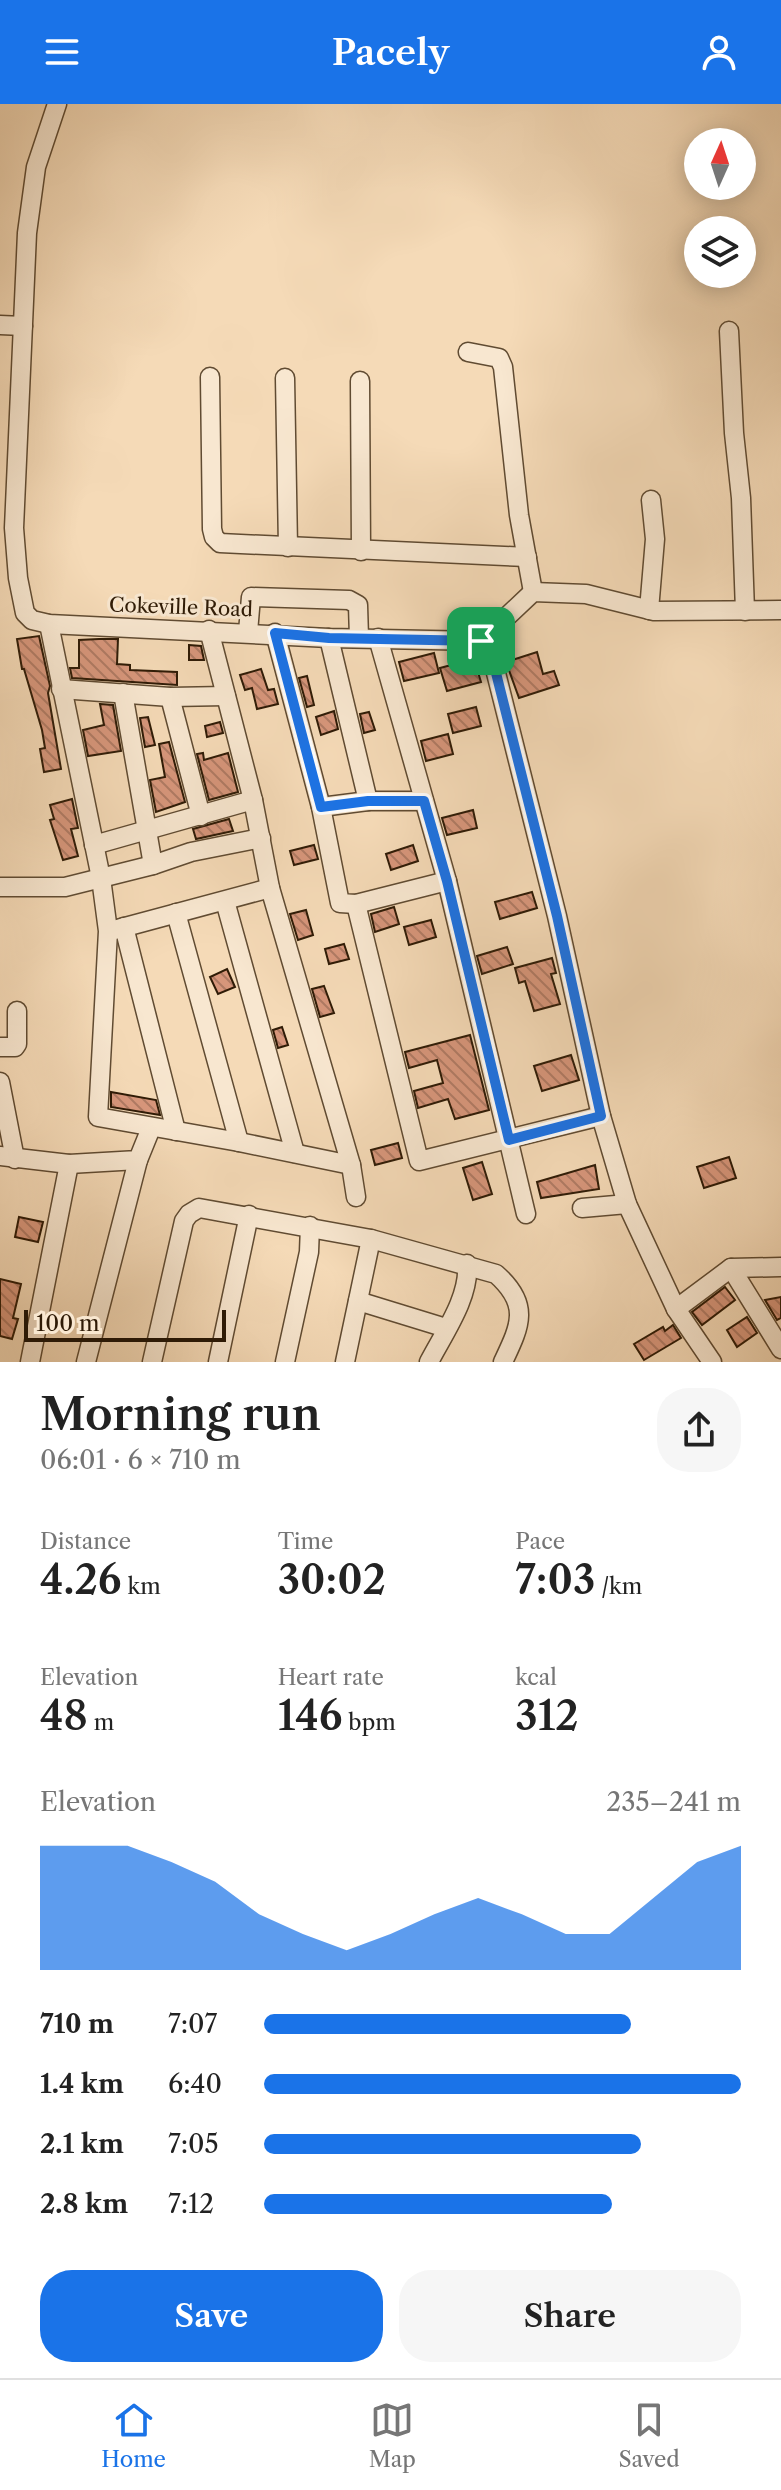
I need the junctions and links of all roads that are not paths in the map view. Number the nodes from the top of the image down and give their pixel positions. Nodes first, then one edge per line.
1 (57, 104) edge
2 (0, 325) edge
3 (23, 326) junction
4 (729, 331) dead end
5 (468, 352) dead end
6 (210, 377) dead end
7 (285, 378) dead end
8 (360, 381) dead end
9 (651, 500) dead end
10 (288, 547) junction
11 (361, 551) junction
12 (527, 557) junction
13 (533, 592) junction
14 (649, 610) junction
15 (781, 610) edge
16 (745, 611) junction
17 (40, 622) junction
18 (209, 630) junction
19 (248, 632) junction
20 (275, 633) junction
21 (329, 638) junction
22 (368, 638) junction
23 (481, 641) junction
24 (61, 689) junction
25 (123, 693) junction
26 (226, 696) junction
27 (170, 697) junction
28 (253, 800) junction
29 (368, 801) junction
30 (424, 801) junction
31 (321, 807) junction
32 (201, 816) junction
33 (147, 831) junction
34 (261, 838) junction
35 (94, 845) junction
36 (153, 865) junction
37 (101, 878) junction
38 (447, 881) junction
39 (0, 887) edge
40 (270, 888) junction
41 (225, 901) junction
42 (356, 904) junction
43 (176, 913) junction
44 (116, 929) junction
45 (17, 1011) dead end
46 (0, 1047) edge
47 (0, 1082) edge
48 (601, 1116) junction
49 (151, 1128) junction
50 (176, 1131) junction
51 (509, 1140) junction
52 (239, 1142) junction
53 (295, 1153) junction
54 (8, 1157) edge
55 (138, 1160) junction
56 (69, 1164) junction
57 (351, 1165) junction
58 (356, 1197) dead end
59 (627, 1204) junction
60 (582, 1208) dead end
61 (526, 1214) dead end
62 (249, 1215) junction
63 (310, 1226) junction
64 (371, 1239) junction
65 (467, 1264) junction
66 (781, 1267) edge
67 (731, 1268) junction
68 (358, 1301) junction
69 (676, 1309) junction
70 (446, 1328) junction
71 (781, 1349) edge
72 (348, 1361) edge
73 (30, 1362) edge
74 (86, 1362) edge
75 (152, 1362) edge
76 (218, 1362) edge
77 (285, 1362) edge
78 (429, 1362) edge
79 (503, 1362) edge
80 (712, 1362) edge

1 - 3 street
2 - 3 street
3 - 17 street
4 - 16 street
5 - 12 street
6 - 10 street
7 - 10 street
8 - 11 street
9 - 14 street
10 - 11 street
11 - 12 street
12 - 13 street
13 - 14 street
13 - 23 street
14 - 16 street
15 - 16 street
17 - 18 street, Cokeville Road
17 - 24 street
18 - 19 street, Cokeville Road
18 - 26 street
19 - 20 street, Cokeville Road
19 - 22 street
20 - 21 street, Cokeville Road
20 - 31 street
21 - 22 street, Cokeville Road
21 - 29 street
22 - 23 street, Cokeville Road
22 - 30 street
23 - 48 street
24 - 25 street
24 - 35 street
25 - 27 street
25 - 33 street
26 - 27 street
26 - 28 street
27 - 32 street
28 - 32 street
28 - 34 street
29 - 30 street
29 - 31 street
30 - 38 street
31 - 42 street
32 - 33 street
33 - 35 street
33 - 36 street
34 - 36 street
34 - 40 street
35 - 37 street
36 - 37 street
37 - 39 street
37 - 44 street
38 - 42 street
38 - 51 street
40 - 41 street
40 - 57 street
41 - 43 street
41 - 53 street
42 - 51 street
43 - 44 street
43 - 52 street
44 - 49 street
44 - 50 street
45 - 46 street
47 - 54 street
48 - 51 street
48 - 59 street
49 - 50 street
49 - 55 street
50 - 52 street
51 - 61 street
52 - 53 street
53 - 57 street
54 - 56 street
55 - 56 street
55 - 74 street
56 - 73 street
57 - 58 street
59 - 60 street
59 - 69 street
62 - 63 street
62 - 75 street
62 - 76 street
63 - 64 street
63 - 77 street
64 - 65 street
64 - 68 street
65 - 70 street
65 - 79 street
66 - 67 street
67 - 69 street
67 - 71 street
68 - 70 street
68 - 72 street
69 - 80 street
70 - 78 street

